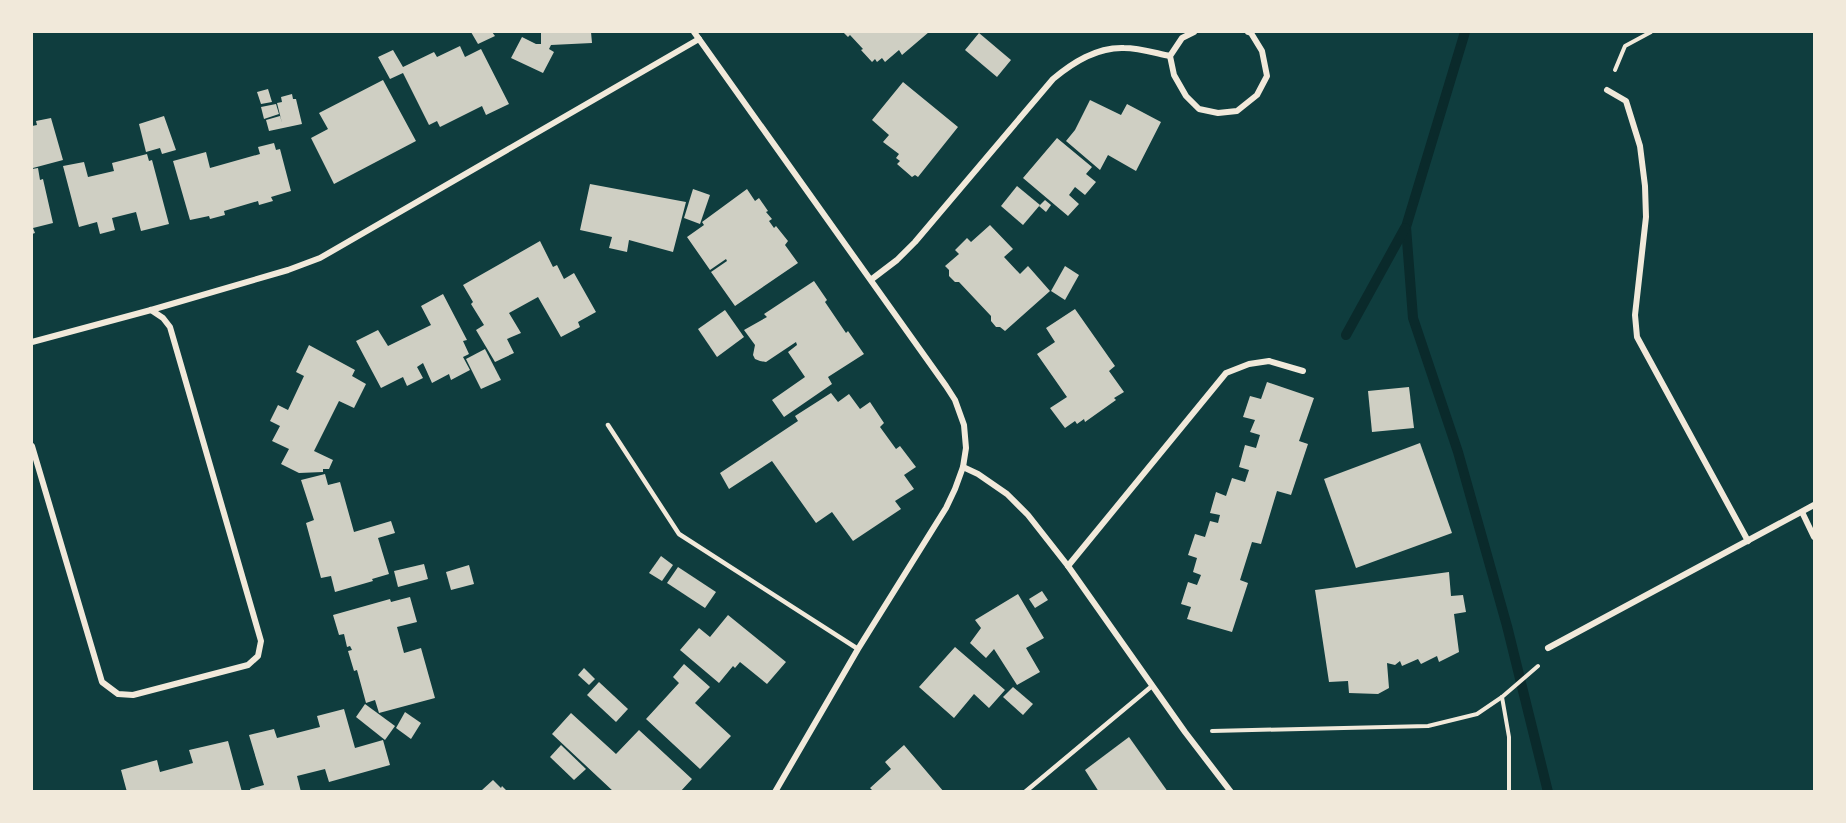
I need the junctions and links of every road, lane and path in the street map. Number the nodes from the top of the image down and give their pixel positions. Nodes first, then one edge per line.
1 (694, 32) edge
2 (1194, 32) edge
3 (1248, 32) edge
4 (1651, 32) edge
5 (699, 39) junction
6 (1170, 56) junction
7 (1607, 90) joint
8 (872, 279) junction
9 (151, 310) junction
10 (32, 342) edge
11 (1303, 371) dead end
12 (608, 425) dead end
13 (32, 446) edge
14 (963, 467) junction
15 (1815, 505) edge
16 (1802, 512) junction
17 (1815, 537) edge
18 (1748, 541) junction
19 (1068, 566) junction
20 (1548, 648) dead end
21 (858, 649) junction
22 (1536, 668) dead end
23 (1152, 686) junction
24 (1503, 695) junction
25 (1185, 732) junction
26 (775, 792) edge
27 (1025, 792) edge
28 (1231, 792) edge
29 (1509, 792) edge

1 - 5 street
2 - 6 street
3 - 6 street
4 - 7 path
5 - 8 street
5 - 9 street
6 - 8 street
7 - 18 street
8 - 14 street
9 - 10 street
9 - 13 street
11 - 19 street
12 - 21 lane
14 - 19 street
14 - 21 street
15 - 16 street
16 - 17 street
16 - 18 street
18 - 20 street
19 - 23 street
21 - 26 street
22 - 24 path
23 - 25 street
23 - 27 lane
24 - 25 path
24 - 29 path
25 - 28 street

